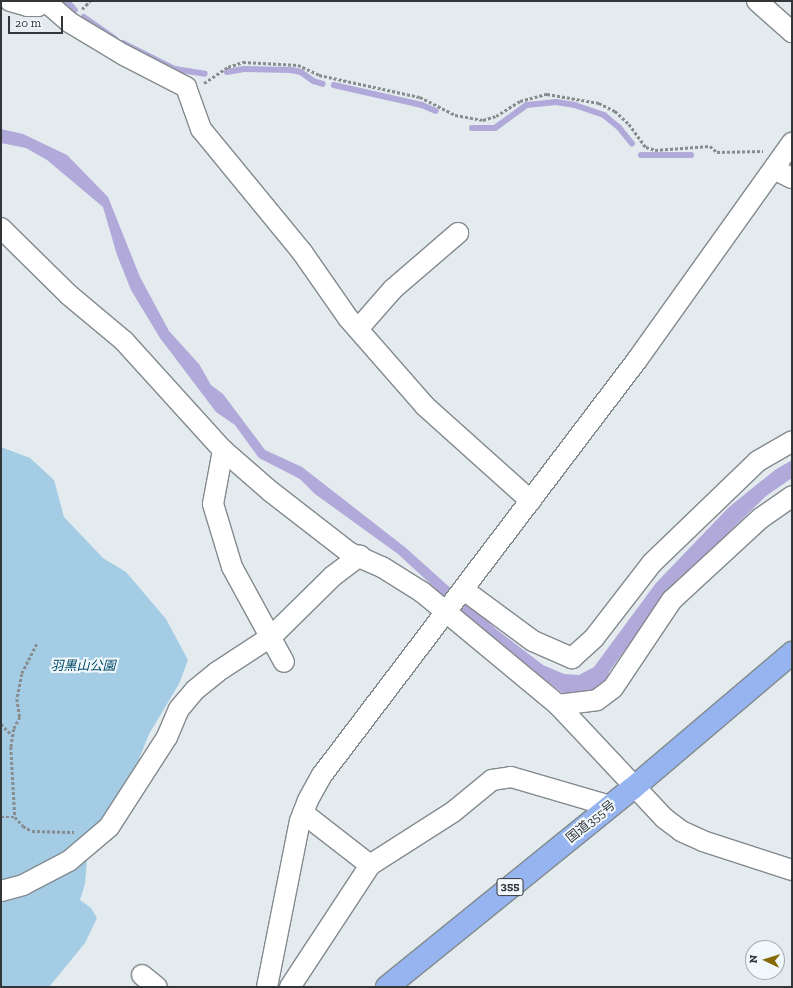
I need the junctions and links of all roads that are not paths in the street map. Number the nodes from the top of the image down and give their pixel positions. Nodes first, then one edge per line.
1 (10, 1) edge
2 (44, 1) edge
3 (757, 1) edge
4 (792, 32) edge
5 (782, 157) edge
6 (792, 178) edge
7 (1, 228) edge
8 (458, 233) dead end
9 (358, 329) junction
10 (792, 441) edge
11 (223, 450) junction
12 (792, 496) edge
13 (531, 501) junction
14 (360, 556) junction
15 (455, 602) junction
16 (272, 636) junction
17 (792, 653) edge
18 (284, 662) dead end
19 (558, 704) junction
20 (633, 788) junction
21 (610, 806) junction
22 (303, 813) junction
23 (370, 865) junction
24 (792, 870) edge
25 (1, 891) edge
26 (267, 987) edge
27 (290, 987) edge
28 (387, 987) edge

1 - 2 street
2 - 9 street
3 - 4 street
5 - 6 street
5 - 13 street
7 - 11 street
8 - 9 street
9 - 13 street
10 - 15 street
11 - 14 street
11 - 16 street
12 - 19 street
13 - 15 street
14 - 15 street
14 - 16 street
15 - 19 street
15 - 22 street
16 - 18 street
16 - 25 street
17 - 20 highway, 国道355号 / 355
19 - 20 street
20 - 21 highway, 国道355号 / 355
20 - 24 street
21 - 23 street
21 - 28 highway, 国道355号 / 355
22 - 23 street
22 - 26 street
23 - 27 street

